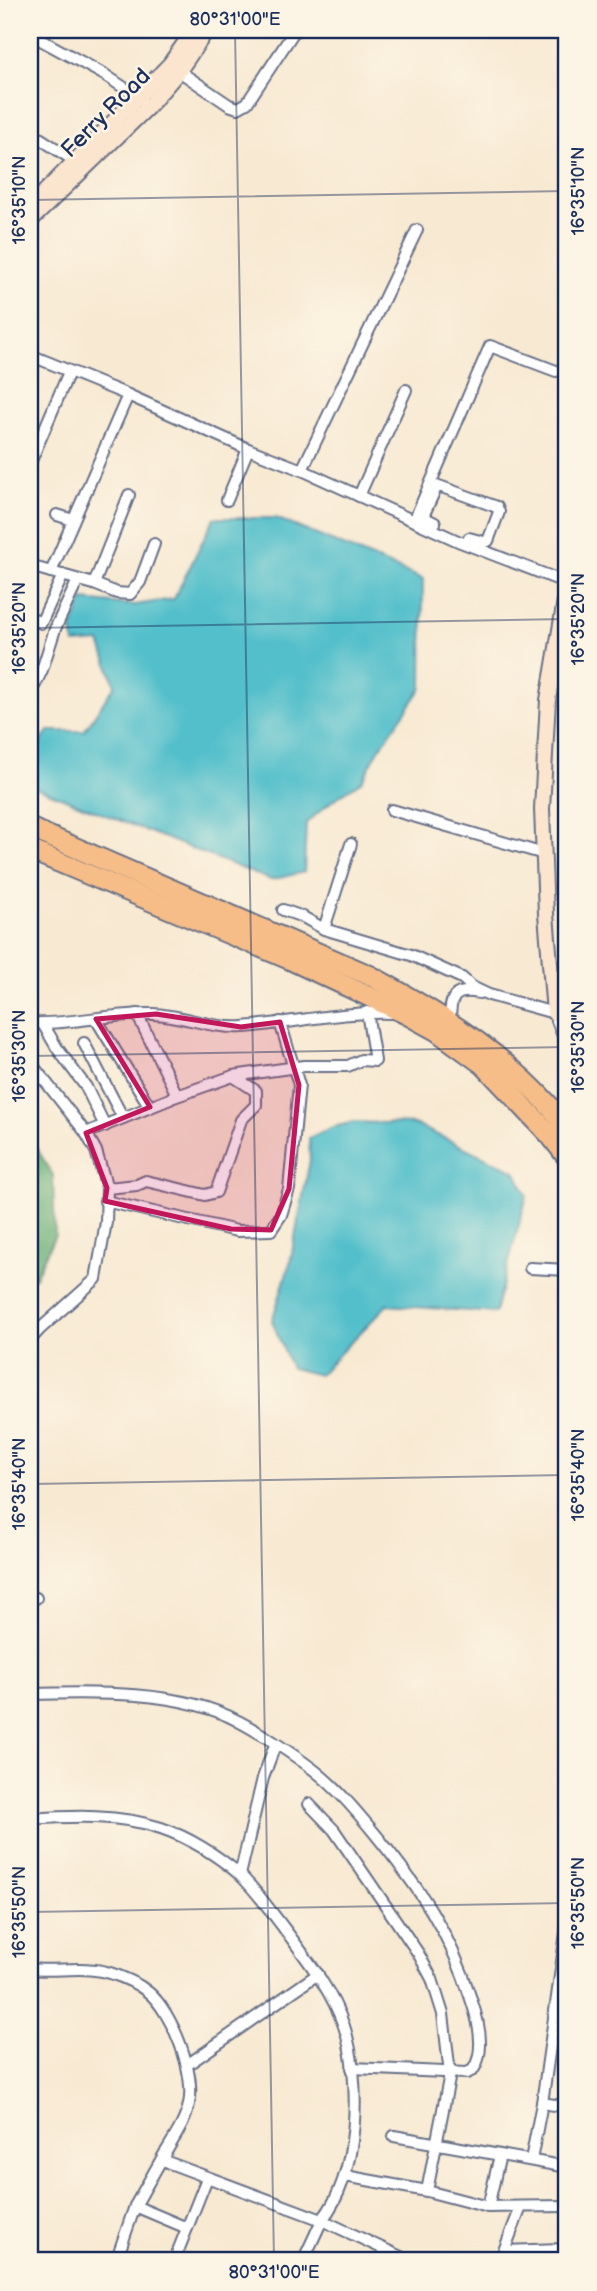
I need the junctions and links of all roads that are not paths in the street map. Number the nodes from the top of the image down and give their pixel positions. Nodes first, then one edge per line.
1 (194, 30) edge
2 (207, 30) edge
3 (295, 30) edge
4 (30, 34) edge
5 (179, 71) junction
6 (144, 102) junction
7 (30, 132) edge
8 (75, 161) junction
9 (30, 207) edge
10 (30, 221) edge
11 (417, 230) dead end
12 (30, 355) edge
13 (556, 371) dead end
14 (69, 372) junction
15 (406, 390) dead end
16 (128, 395) junction
17 (248, 449) junction
18 (30, 463) edge
19 (302, 470) junction
20 (130, 495) dead end
21 (359, 496) junction
22 (227, 500) dead end
23 (57, 515) dead end
24 (425, 515) junction
25 (74, 520) junction
26 (414, 521) junction
27 (468, 541) junction
28 (154, 544) dead end
29 (30, 566) edge
30 (57, 573) junction
31 (78, 580) junction
32 (567, 583) edge
33 (94, 584) junction
34 (567, 589) edge
35 (30, 618) edge
36 (30, 695) edge
37 (392, 810) dead end
38 (30, 828) edge
39 (351, 844) dead end
40 (30, 850) edge
41 (544, 854) junction
42 (283, 911) dead end
43 (324, 929) junction
44 (489, 995) junction
45 (367, 1012) junction
46 (561, 1013) edge
47 (137, 1014) junction
48 (406, 1014) junction
49 (96, 1019) junction
50 (450, 1021) junction
51 (280, 1022) junction
52 (30, 1023) edge
53 (43, 1024) junction
54 (84, 1043) dead end
55 (567, 1046) edge
56 (30, 1062) edge
57 (293, 1068) junction
58 (233, 1076) junction
59 (174, 1097) junction
60 (150, 1107) junction
61 (122, 1118) junction
62 (104, 1126) junction
63 (567, 1127) edge
64 (86, 1133) junction
65 (567, 1157) edge
66 (107, 1188) junction
67 (105, 1201) junction
68 (530, 1268) dead end
69 (567, 1270) edge
70 (35, 1328) edge
71 (30, 1340) edge
72 (30, 1694) edge
73 (275, 1745) junction
74 (310, 1804) dead end
75 (30, 1819) edge
76 (240, 1875) junction
77 (567, 1926) edge
78 (30, 1969) edge
79 (317, 1974) junction
80 (561, 2009) edge
81 (187, 2065) junction
82 (352, 2068) junction
83 (450, 2074) junction
84 (542, 2103) junction
85 (567, 2107) edge
86 (394, 2136) dead end
87 (436, 2144) junction
88 (166, 2152) junction
89 (500, 2155) junction
90 (531, 2160) junction
91 (567, 2167) edge
92 (345, 2176) junction
93 (207, 2178) junction
94 (427, 2190) junction
95 (135, 2206) junction
96 (567, 2206) edge
97 (488, 2207) junction
98 (521, 2207) junction
99 (322, 2220) junction
100 (187, 2228) junction
101 (567, 2240) edge
102 (503, 2256) edge
103 (401, 2257) dead end
104 (116, 2261) edge
105 (174, 2261) edge
106 (303, 2261) edge

1 - 6 street, Ferry Road
2 - 5 street, Ferry Road
3 - 5 street
4 - 6 street
5 - 6 street, Ferry Road
6 - 8 street, Ferry Road
6 - 10 street, Ferry Road
7 - 8 street
8 - 9 street, Ferry Road
11 - 19 street
12 - 14 street
13 - 24 street
14 - 16 street
14 - 18 street
15 - 21 street
16 - 17 street
16 - 25 street
17 - 19 street
17 - 22 street
19 - 21 street
20 - 33 street
21 - 26 street
23 - 25 street
24 - 26 street
24 - 26 street
24 - 27 street
24 - 27 street
25 - 30 street
27 - 32 street
28 - 33 street
29 - 30 street
30 - 31 street
30 - 35 street
31 - 33 street
31 - 36 street
34 - 41 street
37 - 41 street
38 - 50 highway
39 - 43 street
40 - 48 highway
41 - 46 street
42 - 43 street
43 - 44 street
44 - 46 street
44 - 50 street
45 - 48 street
45 - 51 street
45 - 57 street
46 - 55 street
47 - 49 street
47 - 51 street
47 - 59 street
48 - 65 highway
49 - 53 street
49 - 60 street
50 - 63 highway
51 - 57 street
52 - 53 street
53 - 62 street
54 - 61 street
56 - 64 street
57 - 58 street
57 - 67 street
58 - 59 street
58 - 66 street
59 - 60 street
60 - 61 street
61 - 62 street
62 - 64 street
64 - 66 street
66 - 67 street
67 - 70 street
68 - 69 street
70 - 71 street
72 - 73 street
73 - 76 street
73 - 83 street
74 - 83 street
75 - 76 street
76 - 79 street
77 - 80 street
78 - 81 street
79 - 81 street
79 - 82 street
80 - 84 street
81 - 88 street
82 - 83 street
82 - 92 street
83 - 87 street
84 - 85 street
84 - 90 street
86 - 87 street
87 - 89 street
87 - 94 street
88 - 93 street
88 - 95 street
89 - 90 street
89 - 97 street
90 - 91 street
92 - 94 street
92 - 99 street
93 - 99 street
93 - 100 street
94 - 97 street
95 - 100 street
95 - 104 street
96 - 98 street
97 - 98 street
98 - 102 street
99 - 103 street
99 - 106 street
100 - 105 street
101 - 102 street

